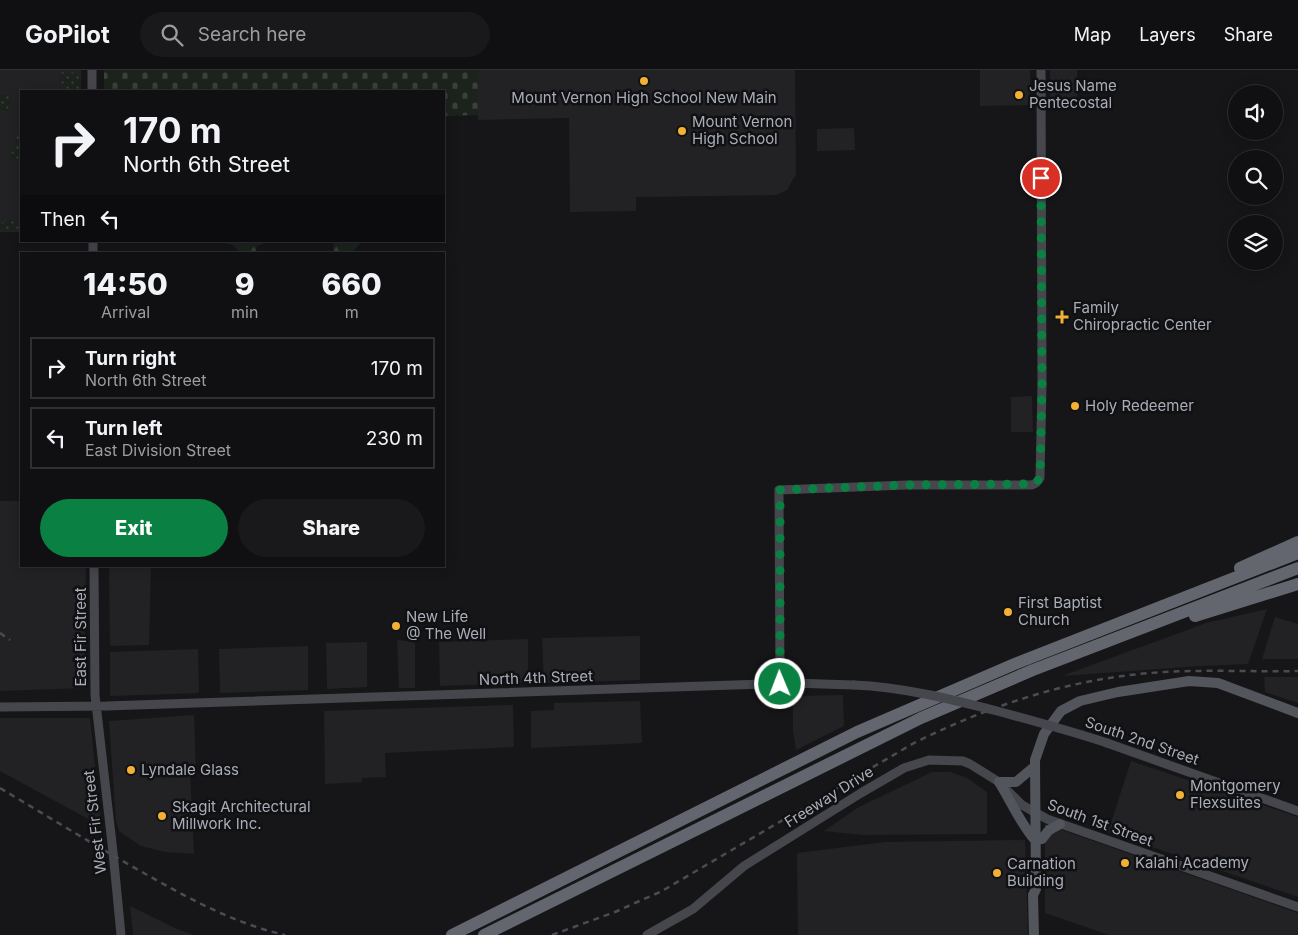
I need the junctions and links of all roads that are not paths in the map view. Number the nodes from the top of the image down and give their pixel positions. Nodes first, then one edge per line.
1 (92, 70) edge
2 (1041, 70) edge
3 (92, 90) edge
4 (1298, 542) edge
5 (1298, 554) edge
6 (94, 567) edge
7 (1298, 568) edge
8 (1298, 584) edge
9 (1142, 629) junction
10 (1017, 663) junction
11 (780, 684) junction
12 (974, 705) joint
13 (0, 707) edge
14 (96, 707) junction
15 (1298, 712) edge
16 (1034, 767) junction
17 (999, 782) junction
18 (1298, 810) edge
19 (1035, 812) junction
20 (1060, 824) junction
21 (1035, 840) junction
22 (1036, 889) junction
23 (1298, 907) edge
24 (121, 935) edge
25 (452, 935) edge
26 (484, 935) edge
27 (647, 935) edge
28 (1034, 935) edge
29 (1039, 935) edge

1 - 3 street
2 - 11 street
4 - 10 highway
5 - 10 highway
6 - 14 street, East Fir Street
7 - 9 highway
8 - 9 highway
9 - 26 highway
10 - 25 highway
11 - 12 street, North 4th Street, bridge
11 - 14 street, North 4th Street
12 - 18 street, South 2nd Street, bridge
13 - 14 street, North 4th Street
14 - 24 street, West Fir Street
15 - 16 main road
16 - 17 main road
16 - 19 main road
17 - 19 street, Freeway Drive
17 - 21 main road
17 - 27 street, Freeway Drive
19 - 20 street, South 1st Street
19 - 21 main road
20 - 21 main road
20 - 23 street, South 1st Street
21 - 22 main road
22 - 28 main road
22 - 29 main road

